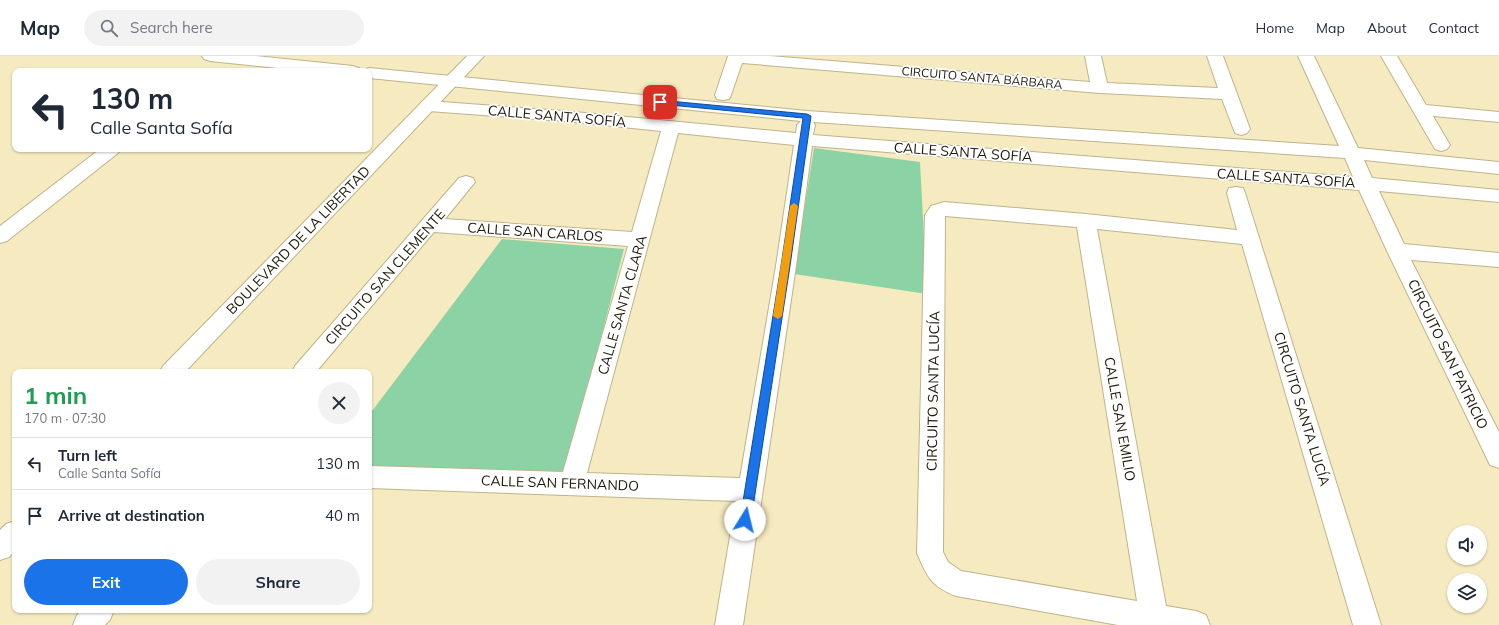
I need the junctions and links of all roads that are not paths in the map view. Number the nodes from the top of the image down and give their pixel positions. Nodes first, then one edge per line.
1 (210, 56) edge
2 (476, 56) edge
3 (1094, 56) edge
4 (1215, 56) edge
5 (1306, 56) edge
6 (1389, 56) edge
7 (736, 57) edge
8 (325, 68) edge
9 (372, 73) edge
10 (452, 81) junction
11 (1100, 88) junction
12 (1228, 94) junction
13 (723, 95) dead end
14 (428, 106) junction
15 (1421, 110) junction
16 (807, 116) junction
17 (1499, 117) edge
18 (672, 127) junction
19 (1241, 129) dead end
20 (804, 140) junction
21 (1441, 145) dead end
22 (108, 152) edge
23 (1352, 154) junction
24 (1499, 168) edge
25 (466, 182) dead end
26 (1366, 184) junction
27 (1236, 193) dead end
28 (1499, 196) edge
29 (1086, 221) junction
30 (429, 225) junction
31 (0, 236) edge
32 (1250, 238) junction
33 (640, 240) junction
34 (1397, 251) junction
35 (1499, 260) edge
36 (174, 369) edge
37 (307, 369) edge
38 (1499, 457) edge
39 (372, 476) edge
40 (572, 483) junction
41 (750, 490) junction
42 (12, 536) edge
43 (0, 548) edge
44 (97, 613) edge
45 (1154, 618) junction
46 (87, 625) edge
47 (728, 625) edge
48 (1196, 625) edge
49 (1367, 625) edge

1 - 8 street
2 - 10 street, BOULEVARD DE LA LIBERTAD
3 - 11 street
4 - 12 street
5 - 23 street, CIRCUITO SAN PATRICIO
6 - 15 street
7 - 11 street, CIRCUITO SANTA BÁRBARA
7 - 13 street, CIRCUITO SANTA BÁRBARA
9 - 10 street, CALLE SANTA SOFÍA
10 - 14 street, BOULEVARD DE LA LIBERTAD
10 - 16 street, CALLE SANTA SOFÍA
11 - 12 street, CIRCUITO SANTA BÁRBARA
12 - 19 street
14 - 18 street, CALLE SANTA SOFÍA
14 - 36 street, BOULEVARD DE LA LIBERTAD
15 - 17 street
15 - 21 street
16 - 20 street
16 - 23 street, CALLE SANTA SOFÍA
18 - 20 street, CALLE SANTA SOFÍA
18 - 33 street, CALLE SANTA CLARA
20 - 26 street, CALLE SANTA SOFÍA
20 - 41 street
22 - 31 street
23 - 24 street, CALLE SANTA SOFÍA
23 - 26 street, CIRCUITO SAN PATRICIO
25 - 30 street, CIRCUITO SAN CLEMENTE
26 - 28 street, CALLE SANTA SOFÍA
26 - 34 street, CIRCUITO SAN PATRICIO
27 - 32 street, CIRCUITO SANTA LUCÍA
29 - 32 street
29 - 45 street, CALLE SAN EMILIO
29 - 45 street, CIRCUITO SANTA LUCÍA
30 - 33 street, CALLE SAN CARLOS
30 - 37 street, CIRCUITO SAN CLEMENTE
32 - 49 street, CIRCUITO SANTA LUCÍA
33 - 40 street, CALLE SANTA CLARA
34 - 35 street
34 - 38 street, CIRCUITO SAN PATRICIO
39 - 40 street, CALLE SAN FERNANDO
40 - 41 street, CALLE SAN FERNANDO
41 - 47 street
42 - 43 street
44 - 46 street
45 - 48 street

